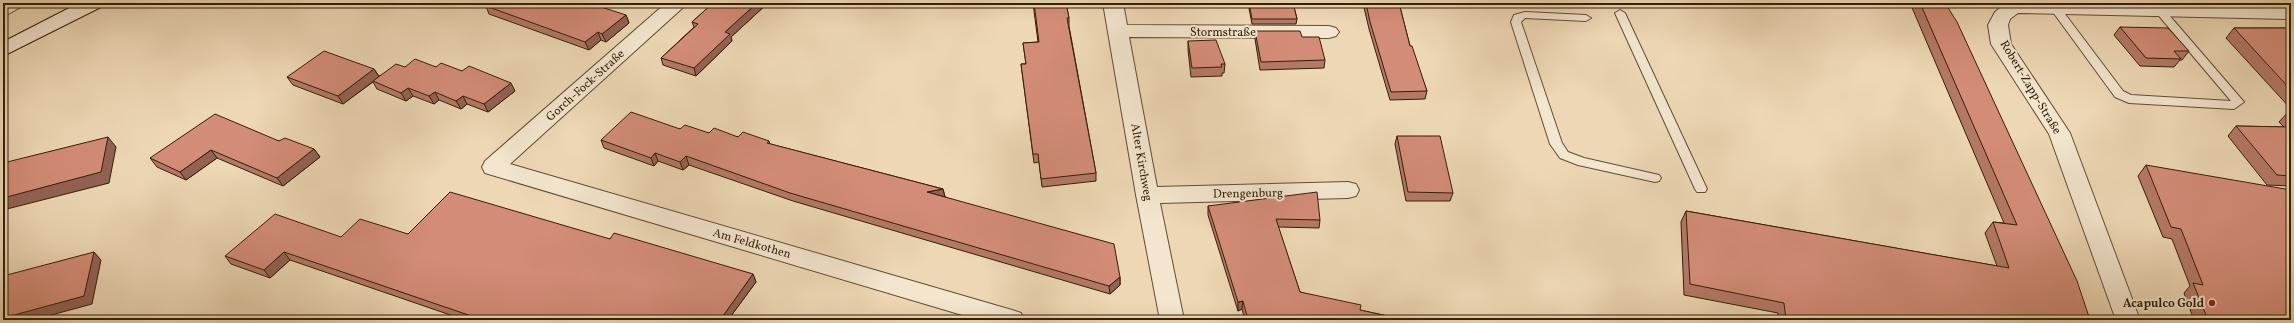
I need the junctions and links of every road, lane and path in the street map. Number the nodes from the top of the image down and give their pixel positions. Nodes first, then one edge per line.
1 (23, 3) edge
2 (94, 3) edge
3 (678, 3) edge
4 (1113, 3) edge
5 (2011, 5) edge
6 (2055, 8) junction
7 (2159, 10) junction
8 (1620, 13) dead end
9 (2291, 13) edge
10 (3, 14) edge
11 (1586, 18) dead end
12 (1118, 31) junction
13 (1329, 32) dead end
14 (3, 50) edge
15 (493, 167) joint
16 (1655, 178) dead end
17 (1701, 188) dead end
18 (1348, 190) dead end
19 (1148, 195) junction
20 (1012, 320) edge
21 (1172, 320) edge
22 (2128, 320) edge

1 - 10 lane
2 - 14 street
3 - 15 street, Gorch-Fock-Straße
4 - 12 street, Alter Kirchweg
5 - 6 street, Robert-Zapp-Straße
5 - 22 street, Robert-Zapp-Straße
6 - 7 street, Robert-Zapp-Straße
6 - 7 lane
7 - 9 street, Robert-Zapp-Straße
8 - 17 lane
11 - 16 lane
12 - 13 street, Stormstraße
12 - 19 street, Alter Kirchweg
15 - 20 street, Am Feldkothen
18 - 19 street, Drengenburg
19 - 21 street, Alter Kirchweg

